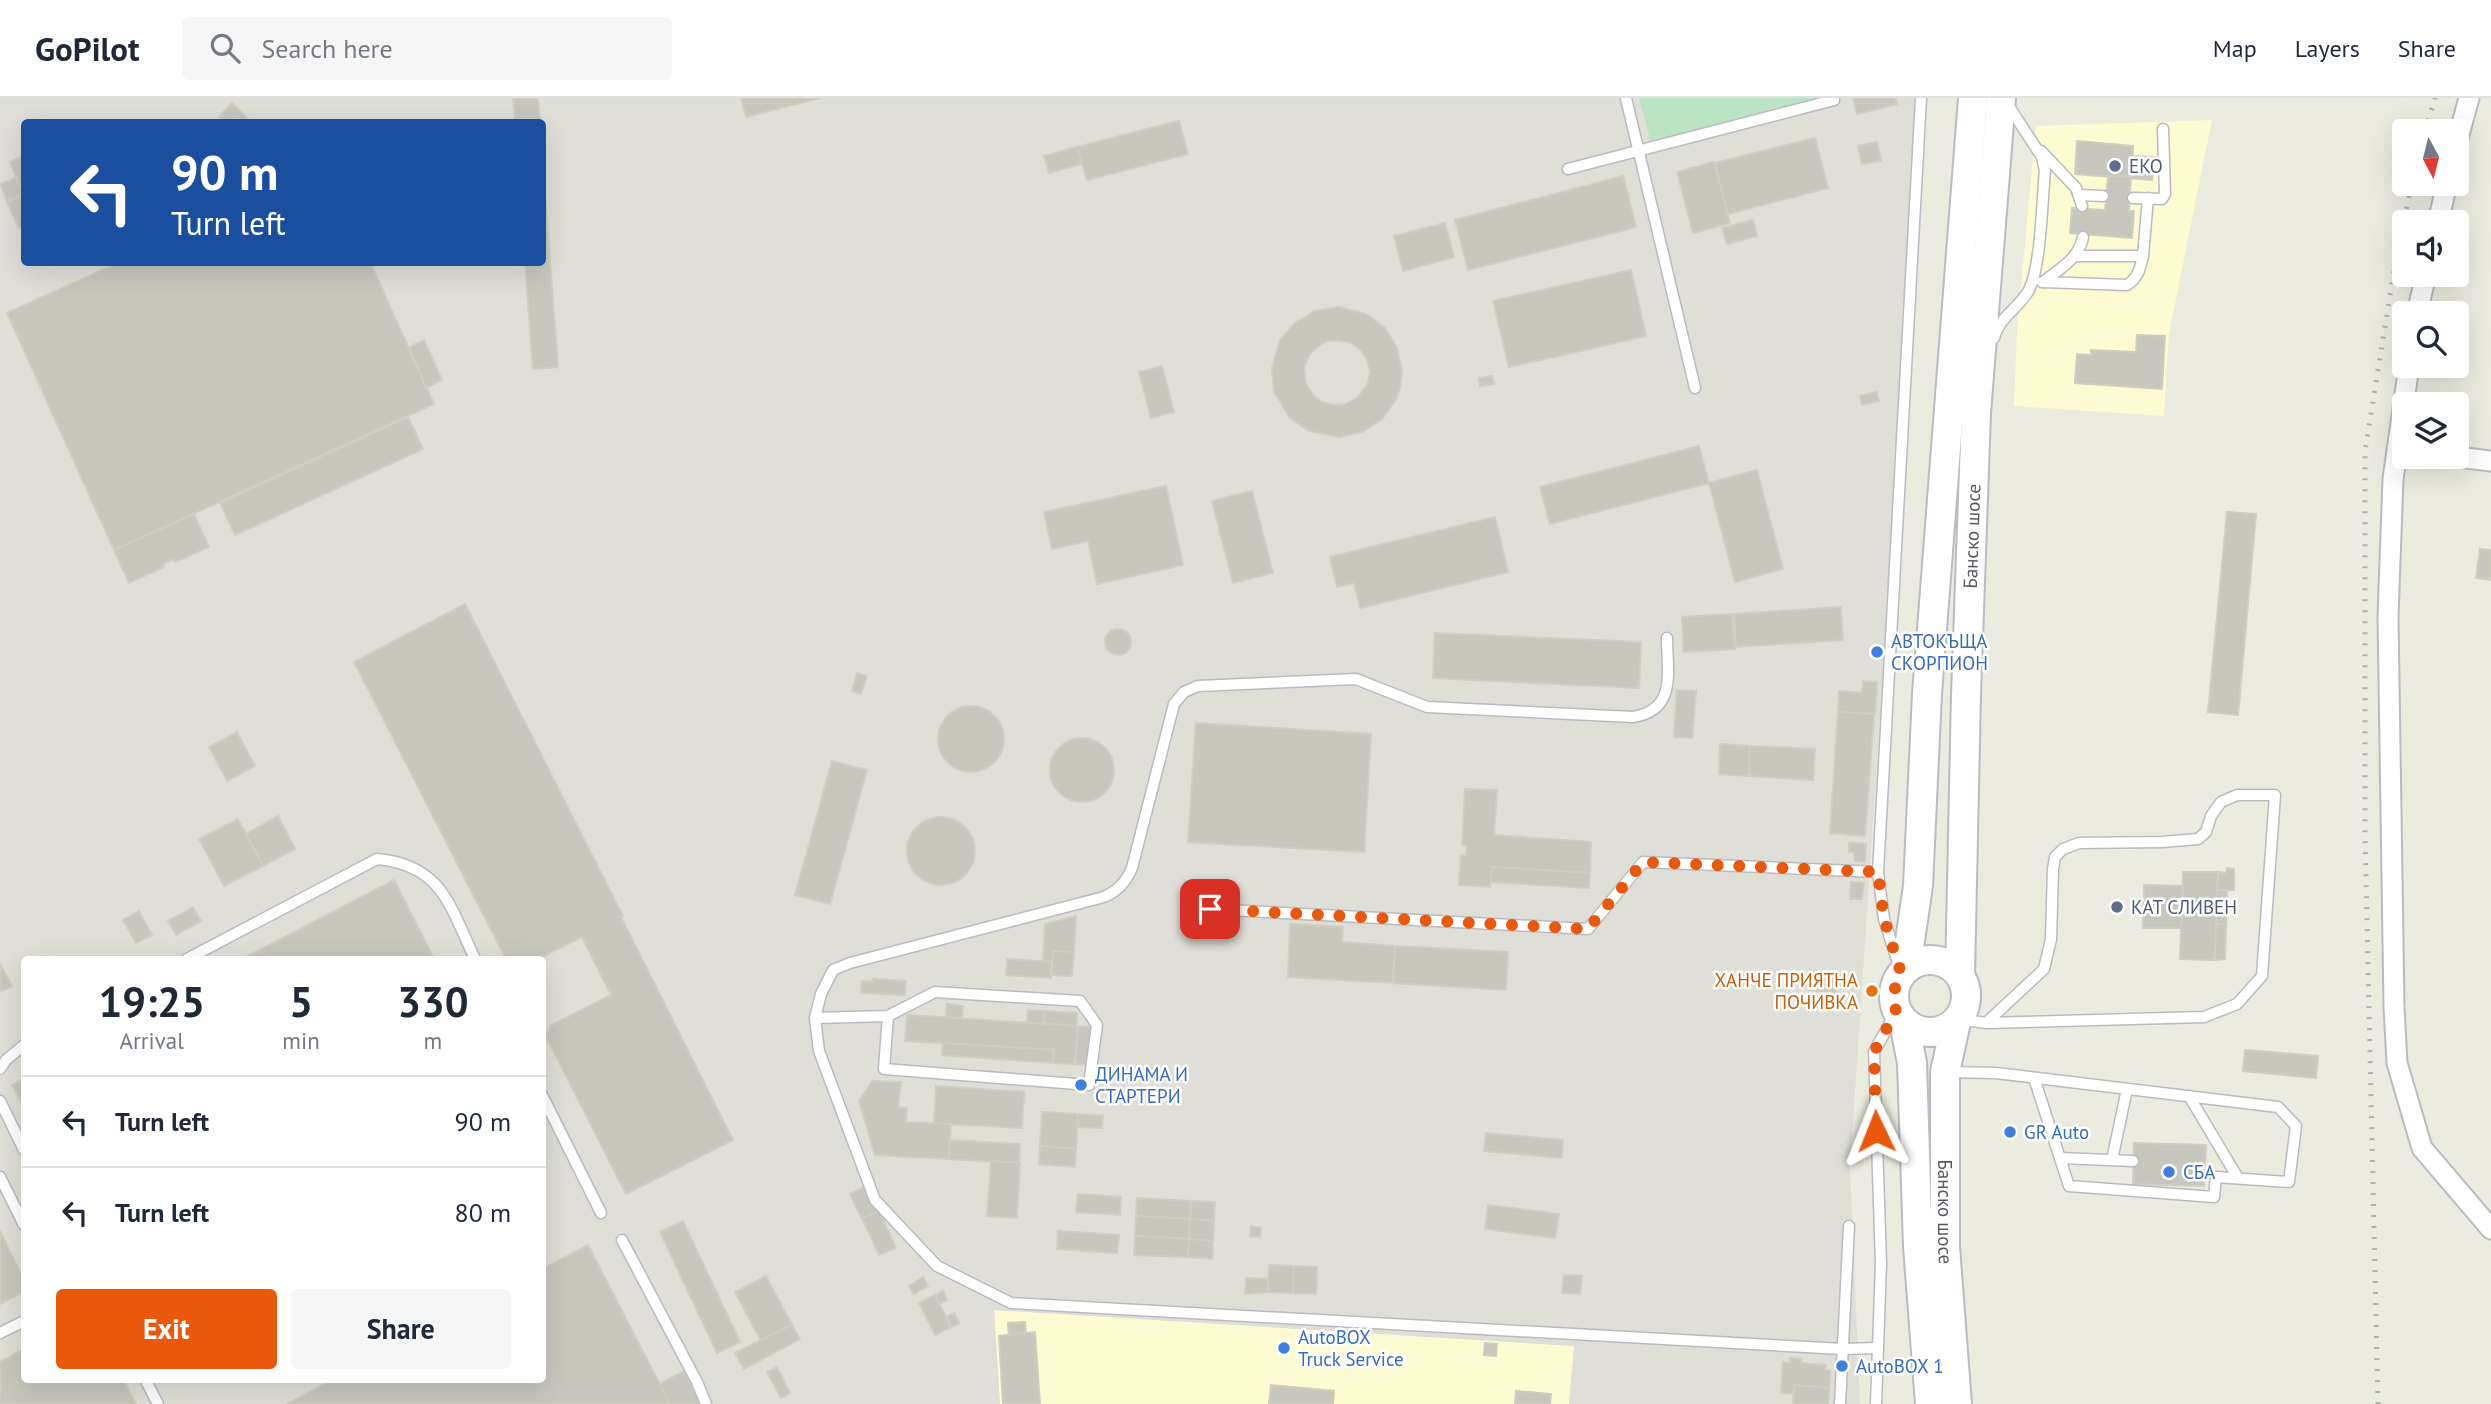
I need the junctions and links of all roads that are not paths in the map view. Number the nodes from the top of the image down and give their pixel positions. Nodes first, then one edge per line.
1 (1626, 98) edge
2 (1834, 98) edge
3 (1921, 98) edge
4 (1973, 98) edge
5 (2001, 98) edge
6 (2007, 98) edge
7 (2469, 98) edge
8 (2463, 119) edge
9 (2163, 130) dead end
10 (2030, 138) junction
11 (1639, 150) junction
12 (1568, 169) dead end
13 (2079, 195) junction
14 (2104, 196) dead end
15 (2133, 198) dead end
16 (2148, 198) junction
17 (2082, 206) dead end
18 (2083, 237) dead end
19 (2076, 256) junction
20 (2143, 256) junction
21 (2042, 282) junction
22 (2028, 292) junction
23 (1695, 388) dead end
24 (1976, 413) junction
25 (2469, 458) edge
26 (2491, 461) edge
27 (2395, 469) edge
28 (1667, 639) dead end
29 (1878, 872) junction
30 (1210, 909) dead end
31 (193, 956) edge
32 (474, 956) edge
33 (1904, 970) junction
34 (1960, 975) junction
35 (888, 1016) junction
36 (1900, 1017) junction
37 (815, 1018) junction
38 (1957, 1020) junction
39 (1986, 1023) junction
40 (21, 1047) edge
41 (0, 1069) edge
42 (1945, 1072) junction
43 (2034, 1077) junction
44 (2127, 1089) junction
45 (2189, 1096) junction
46 (0, 1101) edge
47 (546, 1103) edge
48 (21, 1144) edge
49 (2060, 1158) junction
50 (2112, 1160) junction
51 (2133, 1161) dead end
52 (0, 1177) edge
53 (2238, 1178) junction
54 (601, 1213) dead end
55 (21, 1219) edge
56 (1849, 1226) dead end
57 (2491, 1229) edge
58 (622, 1240) dead end
59 (21, 1322) edge
60 (0, 1333) edge
61 (1878, 1348) junction
62 (1843, 1349) junction
63 (147, 1383) edge
64 (158, 1404) edge
65 (706, 1404) edge
66 (1840, 1404) edge
67 (1876, 1404) edge
68 (1930, 1404) edge
69 (1957, 1404) edge

1 - 11 lane
2 - 11 lane
3 - 29 lane
4 - 33 main road, Банско шосе
5 - 24 main road, Банско шосе
6 - 10 lane
7 - 8 street
9 - 16 lane
10 - 13 lane
10 - 22 lane
11 - 12 lane
11 - 23 lane
13 - 14 lane
13 - 17 lane
15 - 16 lane
16 - 20 lane
18 - 19 lane
19 - 20 lane
19 - 21 lane
20 - 21 lane
21 - 22 lane
22 - 24 lane
24 - 34 main road, Банско шосе
25 - 26 street
27 - 57 street
28 - 37 lane
29 - 30 lane
29 - 33 lane
31 - 32 lane
33 - 34 main road
33 - 36 main road
34 - 38 main road
35 - 35 lane
35 - 37 lane
36 - 38 main road
36 - 61 lane
36 - 68 main road, Банско шосе
37 - 62 lane
38 - 39 lane
38 - 42 main road, Банско шосе
39 - 39 lane
40 - 41 lane
42 - 43 lane
42 - 69 main road, Банско шосе
43 - 44 lane
43 - 49 lane
44 - 45 lane
44 - 50 lane
45 - 53 lane
45 - 53 lane
46 - 48 lane
47 - 54 lane
49 - 50 lane
49 - 53 lane
50 - 51 lane
52 - 55 lane
56 - 62 lane
58 - 65 lane
59 - 60 lane
61 - 62 lane
61 - 67 lane
62 - 66 lane
63 - 64 lane

